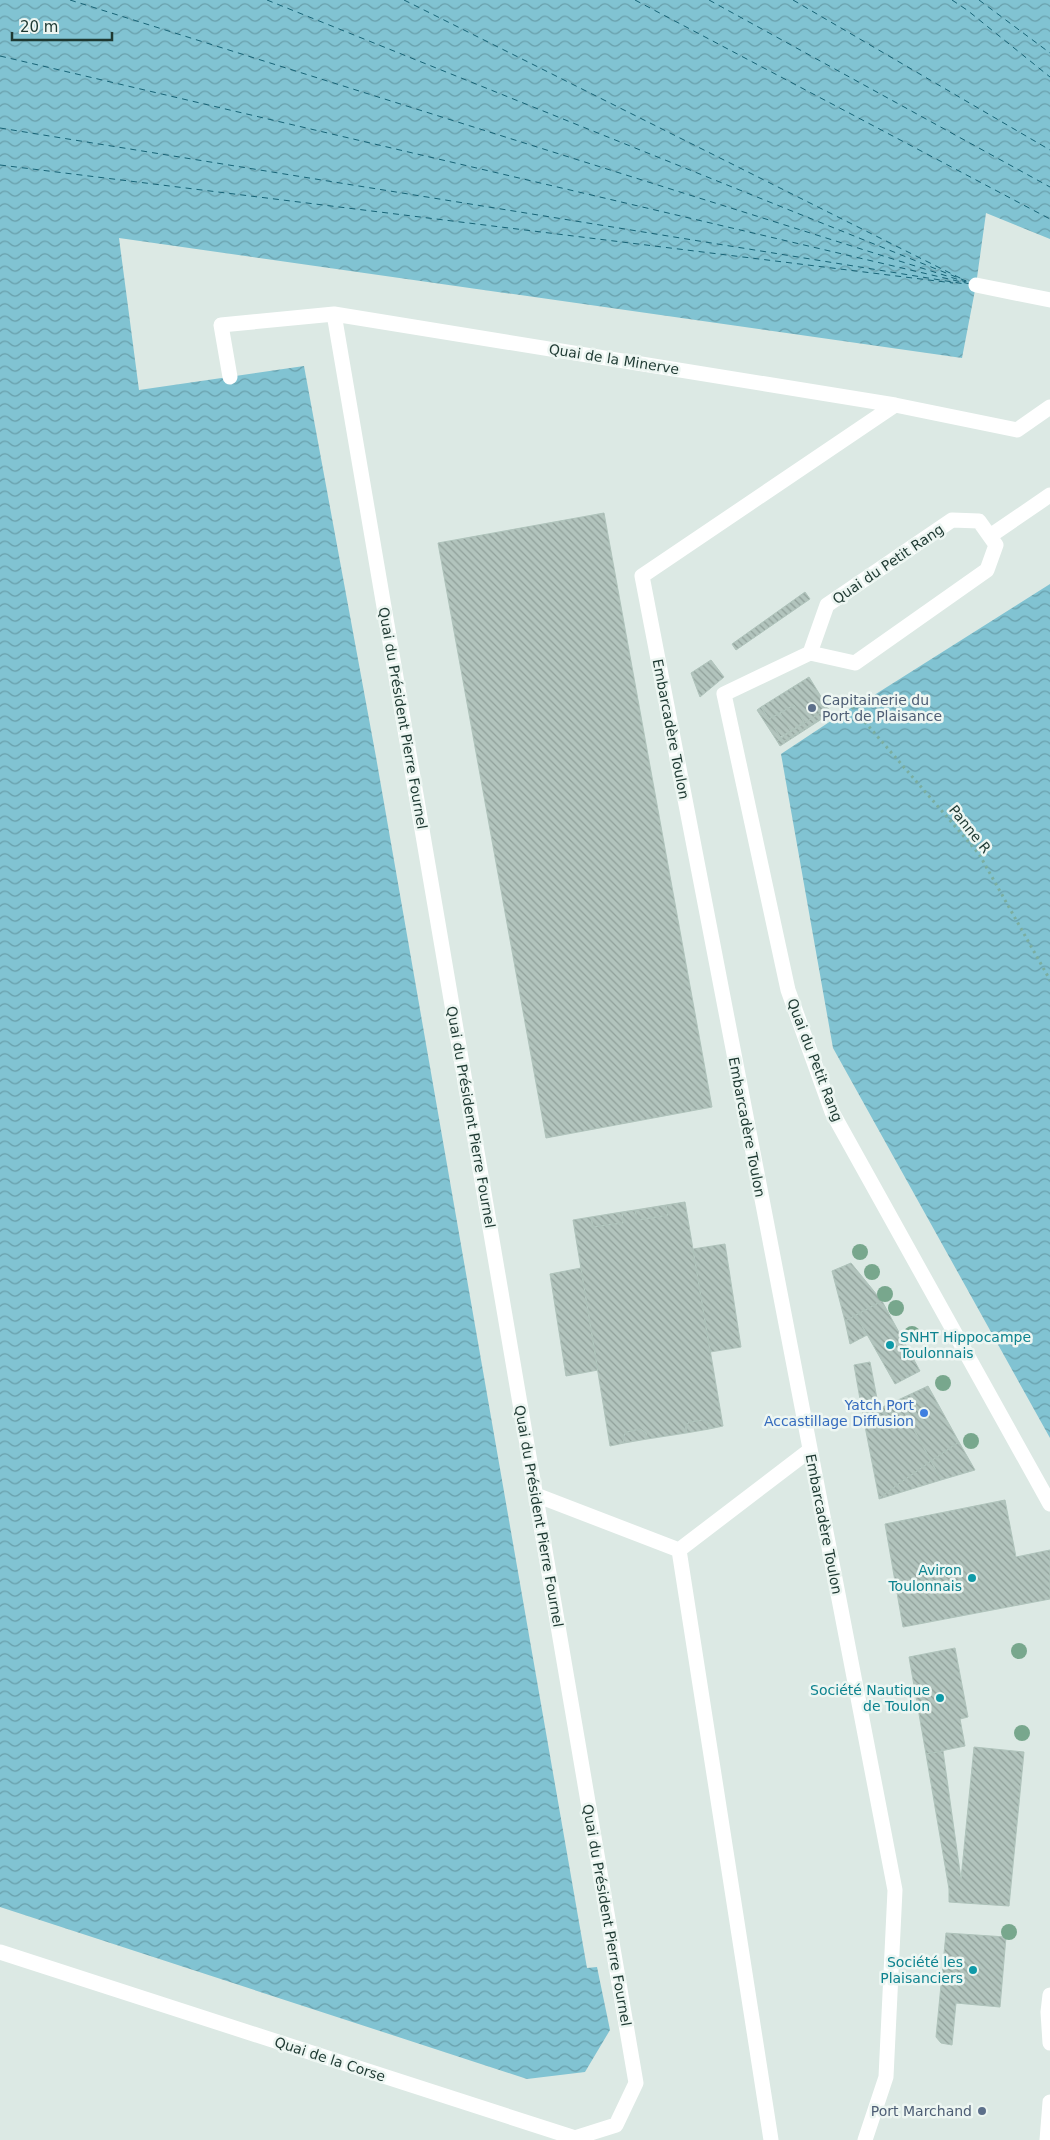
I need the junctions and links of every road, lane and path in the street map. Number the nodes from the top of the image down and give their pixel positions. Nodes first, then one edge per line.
1 (976, 285) dead end
2 (1050, 300) edge
3 (334, 314) junction
4 (230, 377) dead end
5 (895, 405) junction
6 (1050, 407) edge
7 (1050, 496) edge
8 (990, 536) junction
9 (810, 653) junction
10 (852, 707) dead end
11 (1050, 980) edge
12 (810, 1450) junction
13 (536, 1495) junction
14 (1050, 1504) edge
15 (679, 1550) junction
16 (0, 1952) edge
17 (1050, 1995) edge
18 (1050, 2043) edge
19 (636, 2083) joint
20 (1050, 2102) edge
21 (771, 2140) edge
22 (865, 2140) edge
23 (1047, 2140) edge

1 - 2 lane
3 - 4 lane
3 - 5 lane, Quai de la Minerve
3 - 13 lane, Quai du Président Pierre Fournel
5 - 6 lane
5 - 12 lane, Embarcadère Toulon
7 - 8 lane
8 - 9 lane
8 - 9 lane, Quai du Petit Rang
9 - 14 lane, Quai du Petit Rang
10 - 11 path, Panne R
12 - 15 lane
12 - 22 lane, Embarcadère Toulon
13 - 15 lane
13 - 19 lane, Quai du Président Pierre Fournel
15 - 21 lane
16 - 19 lane, Quai de la Corse
17 - 18 lane
20 - 23 lane

